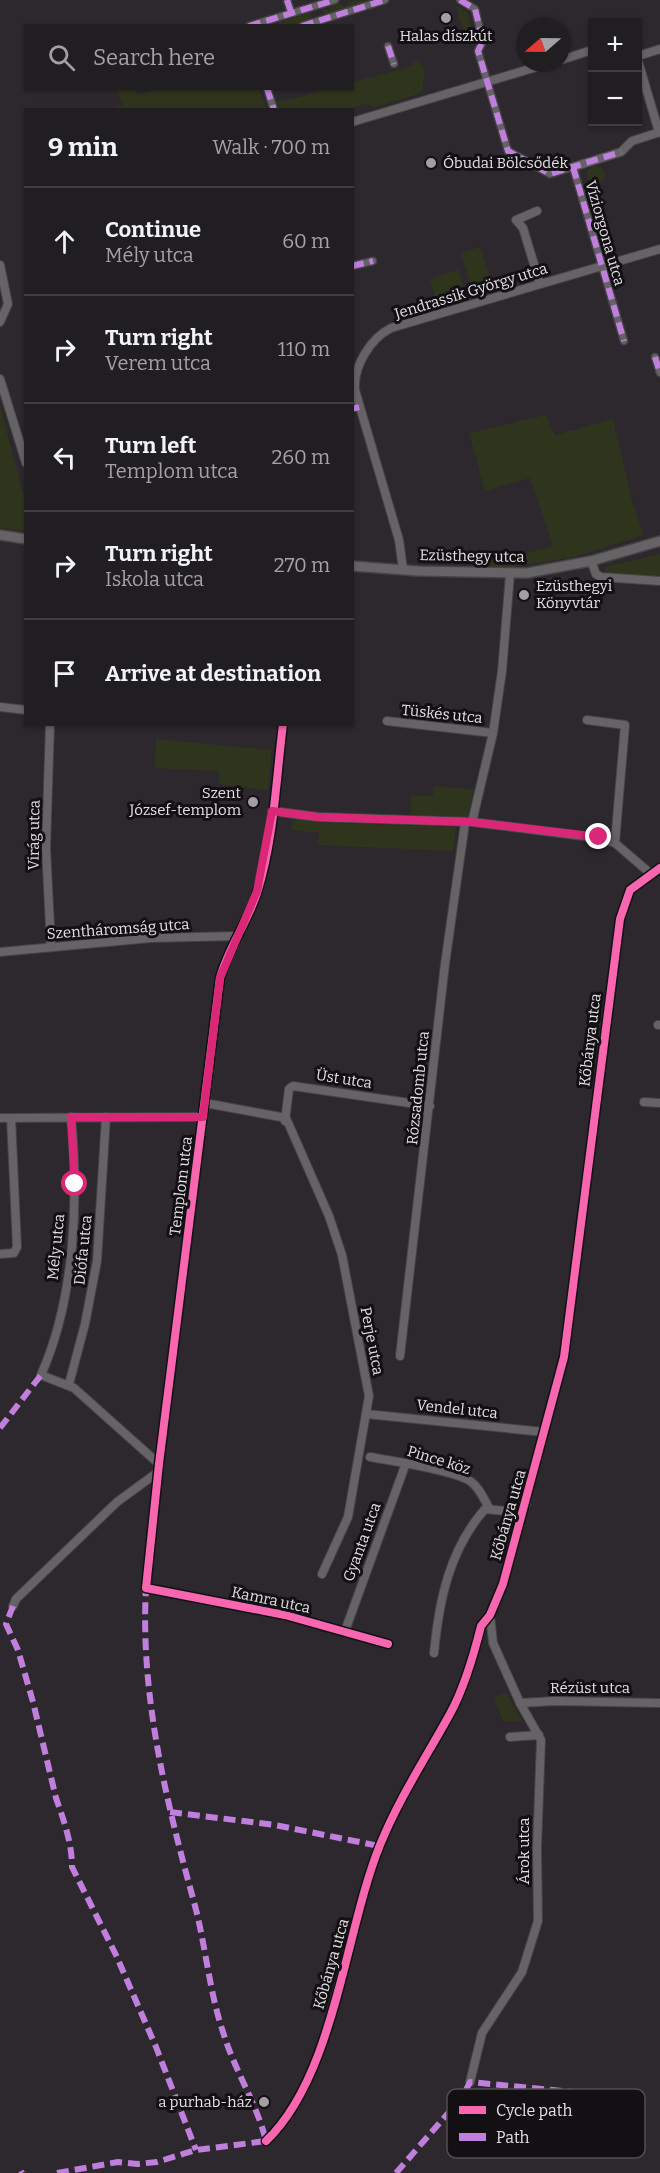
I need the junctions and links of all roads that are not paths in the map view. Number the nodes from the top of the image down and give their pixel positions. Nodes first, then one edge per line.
1 (287, 0) edge
2 (335, 0) edge
3 (386, 0) edge
4 (460, 0) edge
5 (291, 12) junction
6 (255, 24) edge
7 (308, 24) edge
8 (388, 46) dead end
9 (660, 49) edge
10 (588, 51) edge
11 (642, 55) edge
12 (570, 57) edge
13 (394, 64) dead end
14 (520, 72) edge
15 (641, 72) edge
16 (484, 83) junction
17 (268, 90) edge
18 (273, 108) edge
19 (354, 121) edge
20 (659, 132) edge
21 (573, 167) junction
22 (537, 211) dead end
23 (660, 249) edge
24 (373, 261) dead end
25 (0, 265) edge
26 (354, 266) edge
27 (602, 266) junction
28 (540, 284) junction
29 (0, 322) edge
30 (624, 341) dead end
31 (655, 357) dead end
32 (660, 373) edge
33 (0, 379) edge
34 (356, 408) edge
35 (24, 457) edge
36 (0, 535) edge
37 (24, 539) edge
38 (660, 541) edge
39 (591, 561) junction
40 (354, 566) edge
41 (403, 568) junction
42 (510, 574) junction
43 (660, 581) edge
44 (0, 707) edge
45 (24, 710) edge
46 (587, 720) dead end
47 (387, 721) dead end
48 (50, 726) edge
49 (283, 726) edge
50 (493, 733) junction
51 (272, 811) junction
52 (469, 823) junction
53 (615, 843) junction
54 (660, 868) edge
55 (651, 874) junction
56 (238, 936) junction
57 (51, 946) junction
58 (0, 952) edge
59 (644, 1102) dead end
60 (205, 1103) junction
61 (660, 1103) edge
62 (430, 1106) junction
63 (71, 1117) junction
64 (106, 1117) junction
65 (203, 1117) junction
66 (0, 1118) edge
67 (11, 1118) junction
68 (286, 1120) junction
69 (0, 1254) edge
70 (400, 1356) dead end
71 (69, 1384) junction
72 (366, 1414) junction
73 (544, 1432) junction
74 (370, 1458) dead end
75 (406, 1462) junction
76 (159, 1468) junction
77 (526, 1504) junction
78 (489, 1508) junction
79 (322, 1574) dead end
80 (146, 1588) joint
81 (13, 1606) dead end
82 (489, 1616) junction
83 (345, 1631) junction
84 (388, 1644) dead end
85 (434, 1653) dead end
86 (660, 1702) edge
87 (520, 1703) junction
88 (539, 1735) junction
89 (510, 1737) dead end
90 (470, 2082) dead end
91 (266, 2141) dead end

1 - 5 street
2 - 5 street
3 - 7 street
4 - 16 street, Víziorgona utca
5 - 6 street
8 - 13 street
9 - 11 street
10 - 12 street
14 - 16 street
15 - 20 street
16 - 19 street
16 - 21 street, Víziorgona utca
17 - 18 street
20 - 21 street
21 - 27 street, Víziorgona utca
22 - 28 street
23 - 27 street, Jendrassik György utca
24 - 26 street
25 - 29 street
27 - 28 street, Jendrassik György utca
27 - 30 street, Víziorgona utca
28 - 34 street, Jendrassik György utca
31 - 32 street
33 - 35 street
34 - 41 street, Jendrassik György utca
36 - 37 street
38 - 39 street, Ezüsthegy utca
39 - 42 street, Ezüsthegy utca
39 - 43 street
40 - 41 street, Ezüsthegy utca
41 - 42 street, Ezüsthegy utca
42 - 50 street, Rózsadomb utca
44 - 45 street
46 - 53 street
47 - 50 street, Tüskés utca
48 - 57 street, Virág utca
49 - 51 street, Templom utca
50 - 52 street, Rózsadomb utca
51 - 52 street
51 - 56 street, Templom utca
52 - 53 street
52 - 62 street, Rózsadomb utca
53 - 55 street
54 - 55 street, Kőbánya utca
55 - 73 street, Kőbánya utca
56 - 57 street, Szentháromság utca
56 - 60 street, Templom utca
57 - 58 street, Szentháromság utca
59 - 61 street
60 - 65 street, Templom utca
60 - 68 street
62 - 68 street, Üst utca
62 - 70 street, Rózsadomb utca
63 - 64 street
63 - 67 street
63 - 71 street, Mély utca
64 - 65 street
64 - 71 street, Diófa utca
65 - 76 street, Templom utca
66 - 67 street
67 - 69 street
68 - 72 street, Perje utca
71 - 76 street
72 - 73 street, Vendel utca
72 - 79 street, Perje utca
73 - 77 street, Kőbánya utca
74 - 75 street, Pince köz
75 - 78 street, Pince köz
75 - 83 street, Gyanta utca
76 - 80 street, Templom utca
76 - 81 street
77 - 78 street
77 - 82 street, Kőbánya utca
78 - 85 street
80 - 83 street, Kamra utca
82 - 87 street, Árok utca
82 - 91 street, Kőbánya utca
83 - 84 street, Kamra utca
86 - 87 street, Rézüst utca
87 - 88 street, Árok utca
88 - 89 street
88 - 90 street, Árok utca

